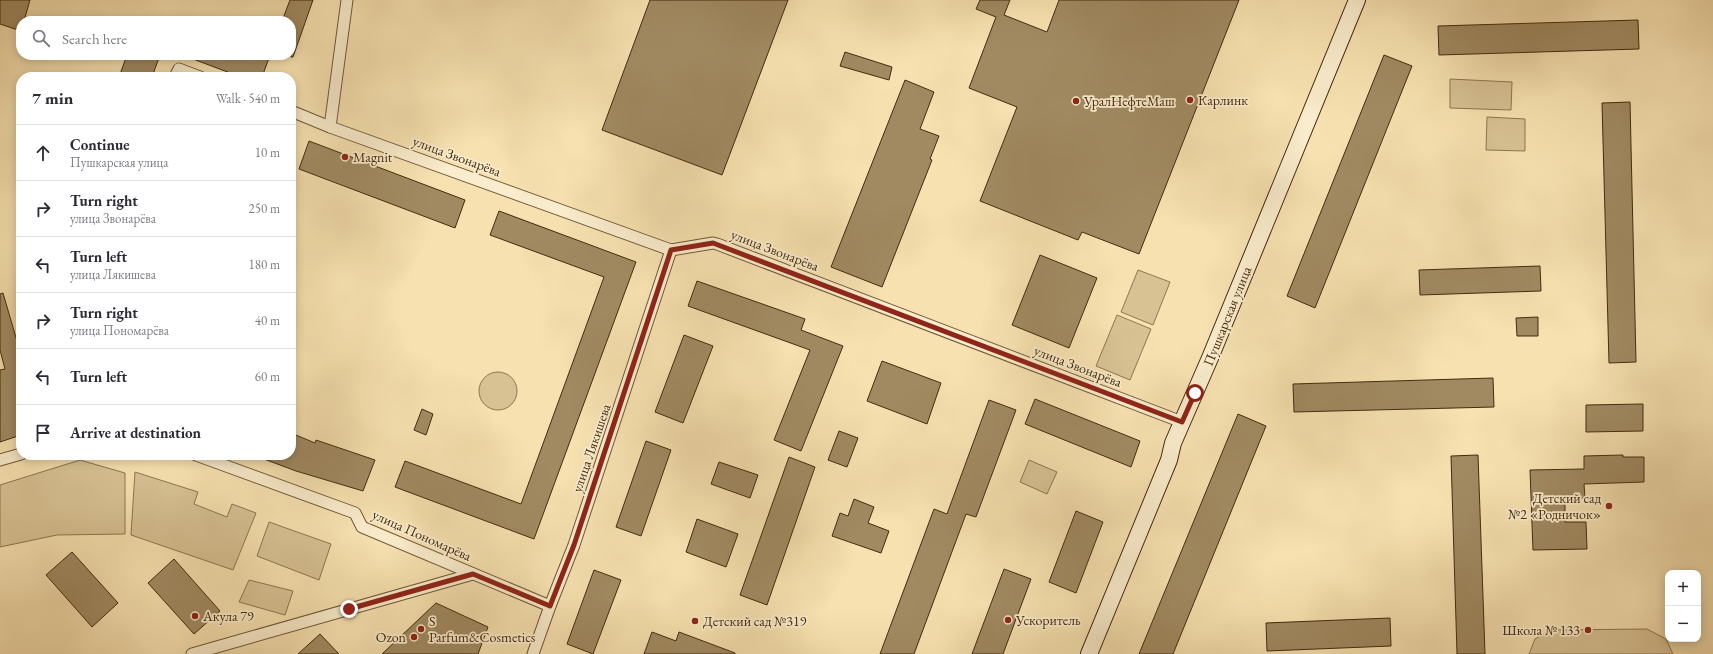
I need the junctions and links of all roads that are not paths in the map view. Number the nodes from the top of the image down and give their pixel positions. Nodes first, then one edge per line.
1 (347, 0) edge
2 (1357, 0) edge
3 (178, 72) edge
4 (187, 72) edge
5 (296, 113) edge
6 (330, 127) junction
7 (671, 250) junction
8 (1182, 422) junction
9 (16, 455) edge
10 (0, 460) edge
11 (210, 460) edge
12 (473, 574) junction
13 (550, 606) junction
14 (192, 654) edge
15 (533, 654) edge
16 (1089, 654) edge

1 - 6 street
2 - 8 main road, Пушкарская улица
3 - 4 street
5 - 6 street, улица Звонарёва
6 - 7 street, улица Звонарёва
7 - 8 street, улица Звонарёва
7 - 13 street, улица Лякишева
8 - 16 main road, Пушкарская улица
9 - 10 street
11 - 12 street, улица Пономарёва
12 - 13 street, улица Пономарёва
12 - 14 street
13 - 15 street, улица Лякишева

